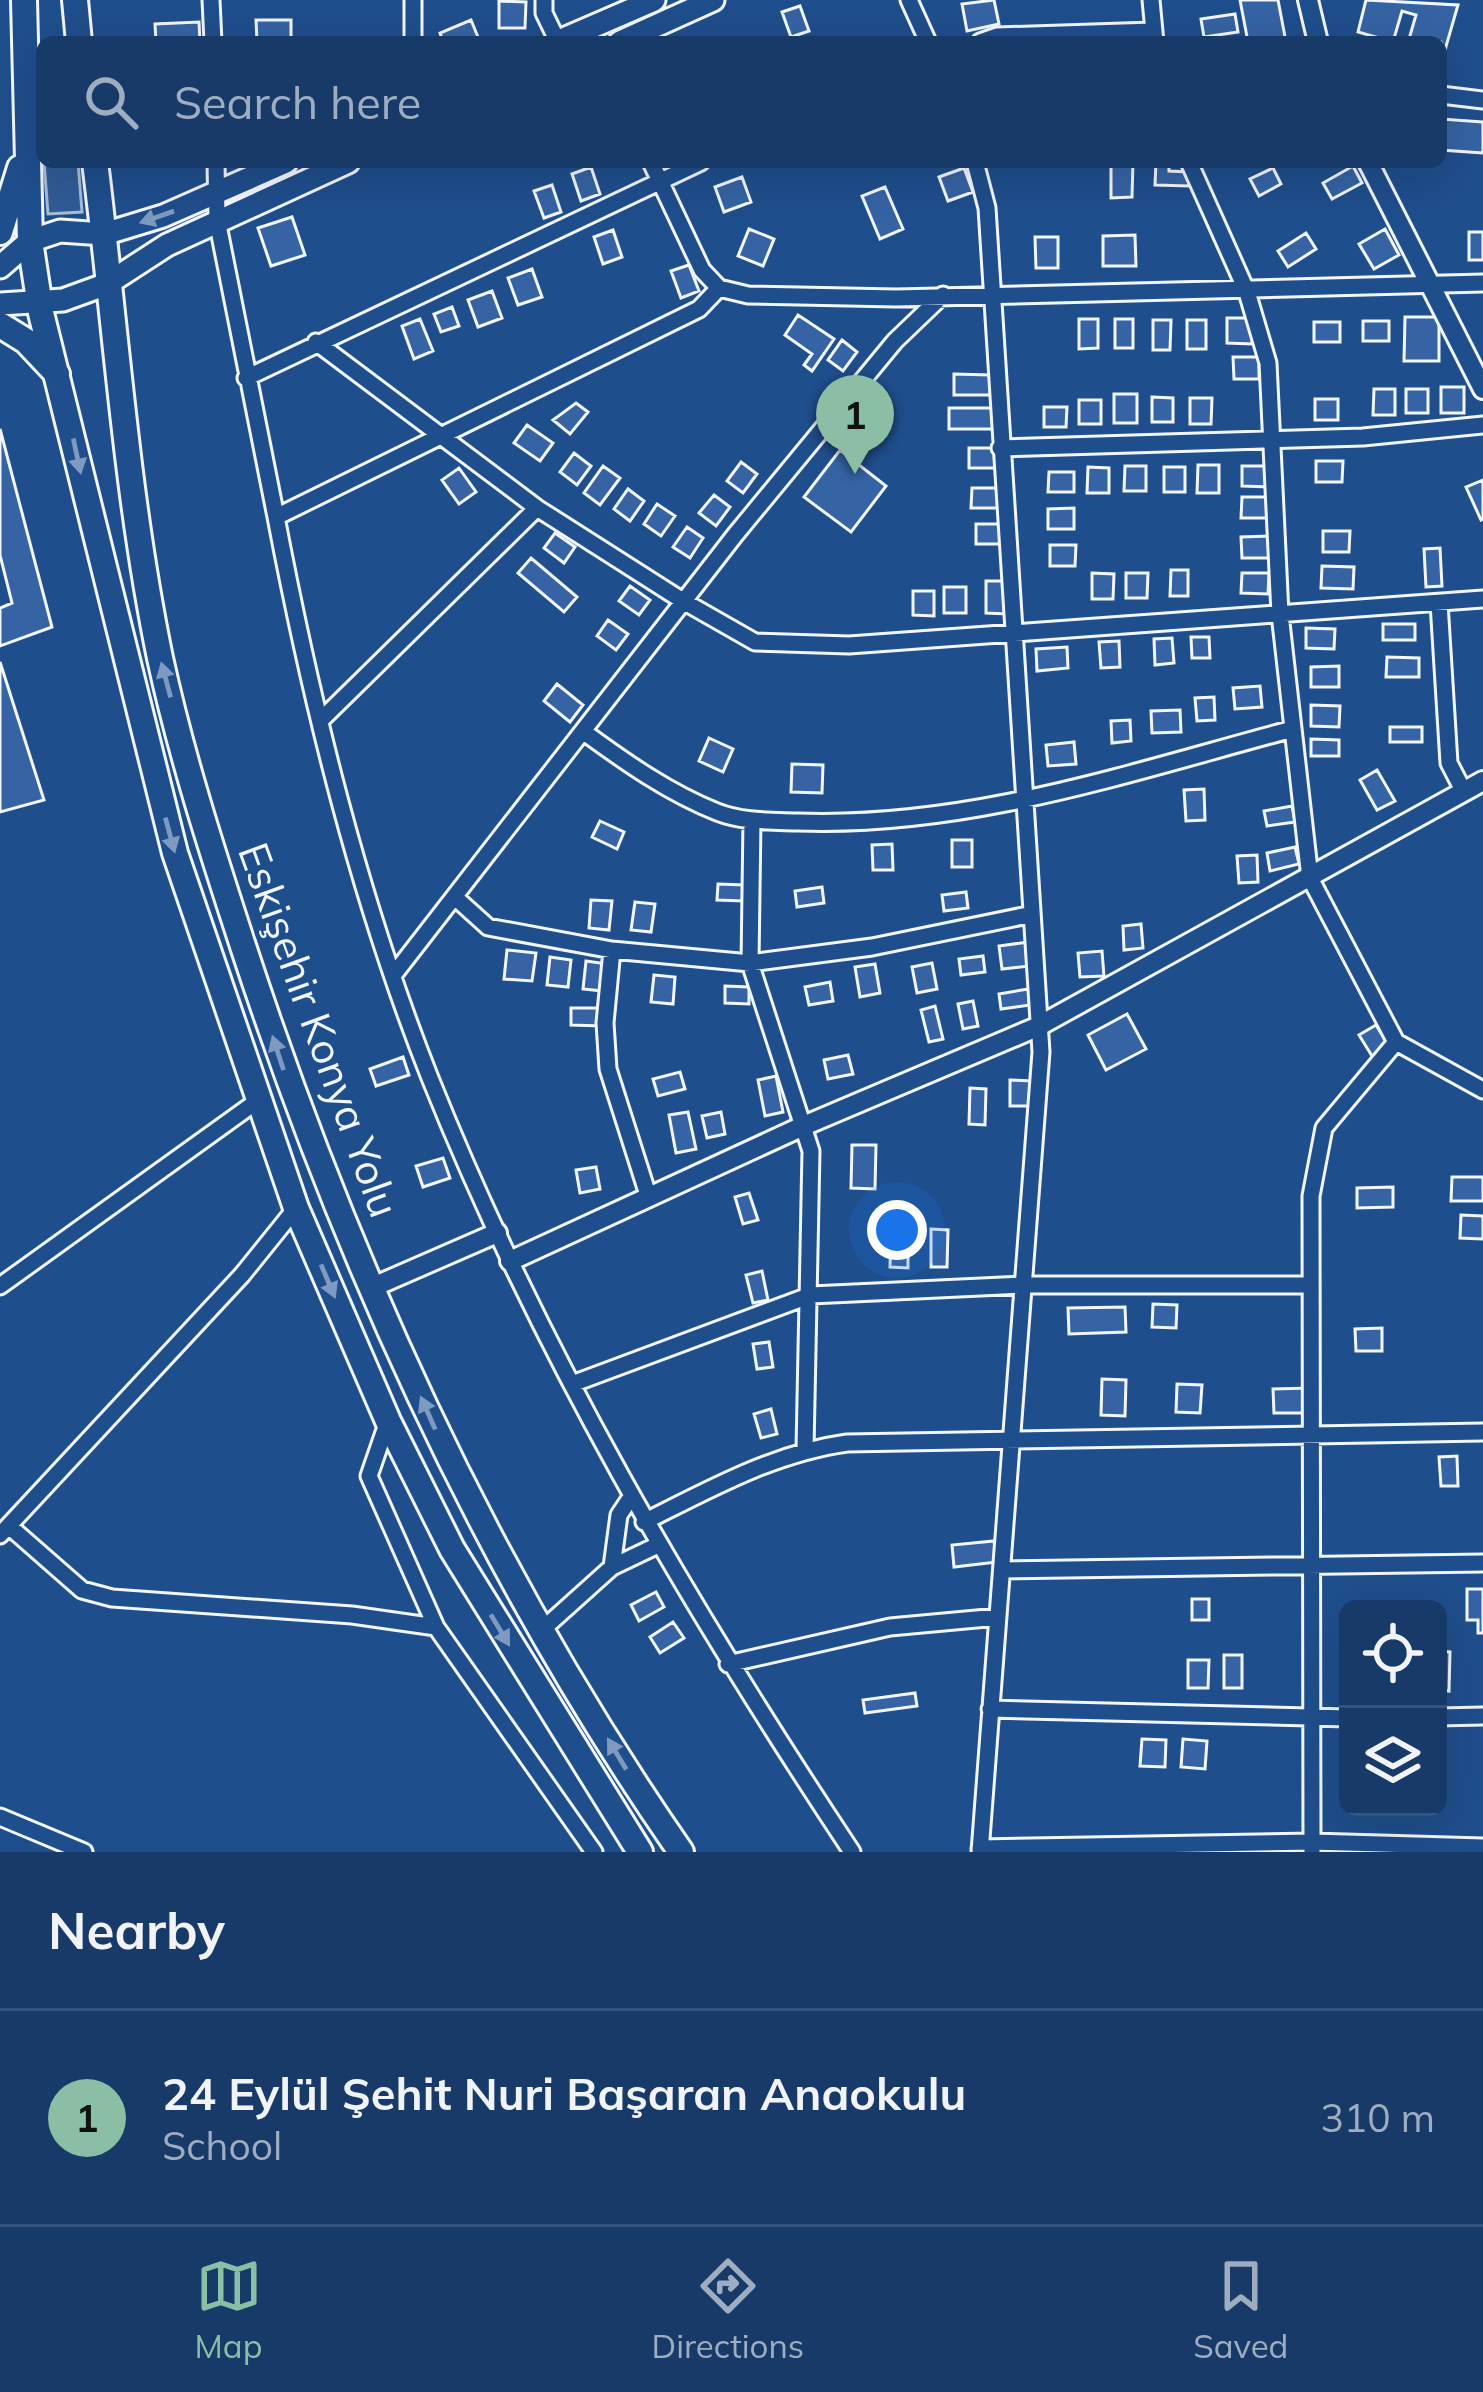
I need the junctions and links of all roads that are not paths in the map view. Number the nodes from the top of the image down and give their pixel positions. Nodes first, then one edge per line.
1 (24, 0) edge
2 (75, 0) edge
3 (212, 0) edge
4 (413, 0) edge
5 (544, 0) edge
6 (654, 0) edge
7 (713, 0) edge
8 (909, 0) edge
9 (1151, 0) edge
10 (1308, 0) edge
11 (78, 36) edge
12 (212, 36) edge
13 (413, 36) edge
14 (555, 36) edge
15 (588, 36) edge
16 (633, 36) edge
17 (925, 36) edge
18 (997, 36) edge
19 (1154, 36) edge
20 (1317, 36) edge
21 (1447, 96) edge
22 (1483, 100) edge
23 (27, 142) junction
24 (95, 168) edge
25 (216, 168) edge
26 (273, 168) edge
27 (334, 168) edge
28 (654, 168) edge
29 (687, 168) edge
30 (977, 168) edge
31 (1192, 168) edge
32 (1371, 168) edge
33 (660, 180) junction
34 (217, 193) junction
35 (217, 220) junction
36 (0, 232) edge
37 (104, 234) junction
38 (30, 241) junction
39 (0, 267) edge
40 (1483, 283) edge
41 (107, 284) junction
42 (1432, 287) junction
43 (719, 288) junction
44 (1247, 292) junction
45 (991, 294) junction
46 (944, 295) junction
47 (40, 302) junction
48 (0, 304) edge
49 (0, 325) edge
50 (316, 342) junction
51 (59, 377) junction
52 (246, 378) junction
53 (1483, 389) edge
54 (1483, 425) edge
55 (1273, 439) junction
56 (442, 440) junction
57 (1000, 448) junction
58 (537, 508) junction
59 (276, 517) junction
60 (1483, 599) edge
61 (683, 601) junction
62 (1439, 603) junction
63 (1280, 614) junction
64 (1011, 632) junction
65 (321, 721) junction
66 (1289, 730) junction
67 (584, 732) junction
68 (1483, 781) edge
69 (1464, 791) junction
70 (1022, 802) junction
71 (752, 820) junction
72 (1310, 878) junction
73 (457, 899) junction
74 (1028, 915) junction
75 (612, 950) junction
76 (750, 963) junction
77 (394, 973) junction
78 (1037, 1027) junction
79 (1396, 1042) junction
80 (1483, 1090) edge
81 (260, 1100) junction
82 (801, 1127) junction
83 (649, 1198) junction
84 (296, 1208) junction
85 (496, 1233) junction
86 (510, 1261) junction
87 (1312, 1285) junction
88 (0, 1286) edge
89 (1024, 1286) junction
90 (373, 1287) junction
91 (812, 1295) junction
92 (572, 1384) junction
93 (388, 1421) junction
94 (1483, 1432) edge
95 (1312, 1433) junction
96 (1012, 1438) junction
97 (805, 1449) junction
98 (631, 1497) junction
99 (644, 1522) junction
100 (5, 1531) edge
101 (658, 1545) junction
102 (1483, 1563) edge
103 (1315, 1566) junction
104 (612, 1567) junction
105 (1002, 1570) junction
106 (998, 1617) junction
107 (436, 1628) junction
108 (543, 1629) junction
109 (728, 1664) junction
110 (990, 1708) junction
111 (1483, 1716) edge
112 (1447, 1717) edge
113 (1339, 1718) edge
114 (1311, 1719) junction
115 (0, 1817) edge
116 (1312, 1847) edge
117 (1483, 1847) edge
118 (1158, 1848) edge
119 (980, 1850) edge
120 (84, 1852) edge
121 (594, 1852) edge
122 (640, 1852) edge
123 (681, 1852) edge
124 (852, 1852) edge

1 - 23 highway
2 - 11 highway
3 - 12 street
4 - 13 street
5 - 14 street
6 - 15 main road
7 - 16 main road
8 - 17 street
9 - 19 street
10 - 20 street
18 - 19 street
21 - 22 street
23 - 36 highway
23 - 38 highway
24 - 37 highway, Eskişehir Konya Yolu
25 - 34 street
26 - 34 main road
27 - 35 main road
28 - 33 street
29 - 33 street
30 - 45 street
31 - 44 street
32 - 42 street
33 - 43 street
33 - 50 street
34 - 35 street
34 -> 37 main road
35 - 41 main road
35 - 52 street
37 - 38 main road
37 - 41 highway, Eskişehir Konya Yolu
38 - 39 main road
38 - 47 highway
40 - 42 street
41 - 47 main road
90 -> 41 highway, Eskişehir Konya Yolu
42 - 44 street
42 - 53 street
43 - 46 street
43 - 56 street
44 - 45 street
44 - 55 street
45 - 46 street
45 - 57 street
46 - 61 street
47 - 48 main road
47 - 51 highway
49 - 51 highway
50 - 52 street
50 - 56 street
51 -> 81 highway
52 - 59 street
54 - 55 street
55 - 57 street
55 - 63 street
56 - 58 street
56 - 59 street
57 - 64 street
58 - 61 street
58 - 65 street
59 - 65 street
60 - 62 street
61 - 64 street
61 - 67 street
62 - 63 street
62 - 69 street
63 - 64 street
63 - 66 street
64 - 70 street
65 - 77 street
66 - 70 street
66 - 72 street
67 - 71 street
67 - 73 street
68 - 69 street
69 - 72 street
70 - 71 street
70 - 74 street
71 - 76 street
72 - 78 street
72 - 79 street
73 - 75 street
73 - 77 street
74 - 76 street
74 - 78 street
75 - 76 street
75 - 83 street
76 - 82 street
77 - 85 street
78 - 82 street
78 - 89 street
79 - 80 street
79 - 87 street
81 - 84 highway
81 - 88 street
82 - 83 street
82 - 91 street
83 - 86 street
84 -> 93 highway
84 - 100 street
85 - 86 street
85 - 90 street
86 - 92 street
87 - 89 street
87 - 95 street
89 - 91 street
89 - 96 street
108 -> 90 highway, Eskişehir Konya Yolu
91 - 92 street
91 - 97 street
92 - 98 street
93 - 107 street
93 -> 122 highway
94 - 95 street
95 - 96 street
95 - 103 street
96 - 97 street
96 - 105 street
97 - 99 street
98 - 99 street
98 - 104 street
99 - 101 street
100 - 107 street
101 - 104 street
101 - 109 street
102 - 103 street
103 - 105 street
103 - 114 street
104 - 108 street
105 - 106 street
106 - 109 street
106 - 110 street
107 - 121 street
123 -> 108 highway, Eskişehir Konya Yolu
109 - 124 street
110 - 114 street
110 - 119 street
111 - 112 street
113 - 114 street
114 - 116 street
115 - 120 street
116 - 117 street
116 - 118 street
118 - 119 street

